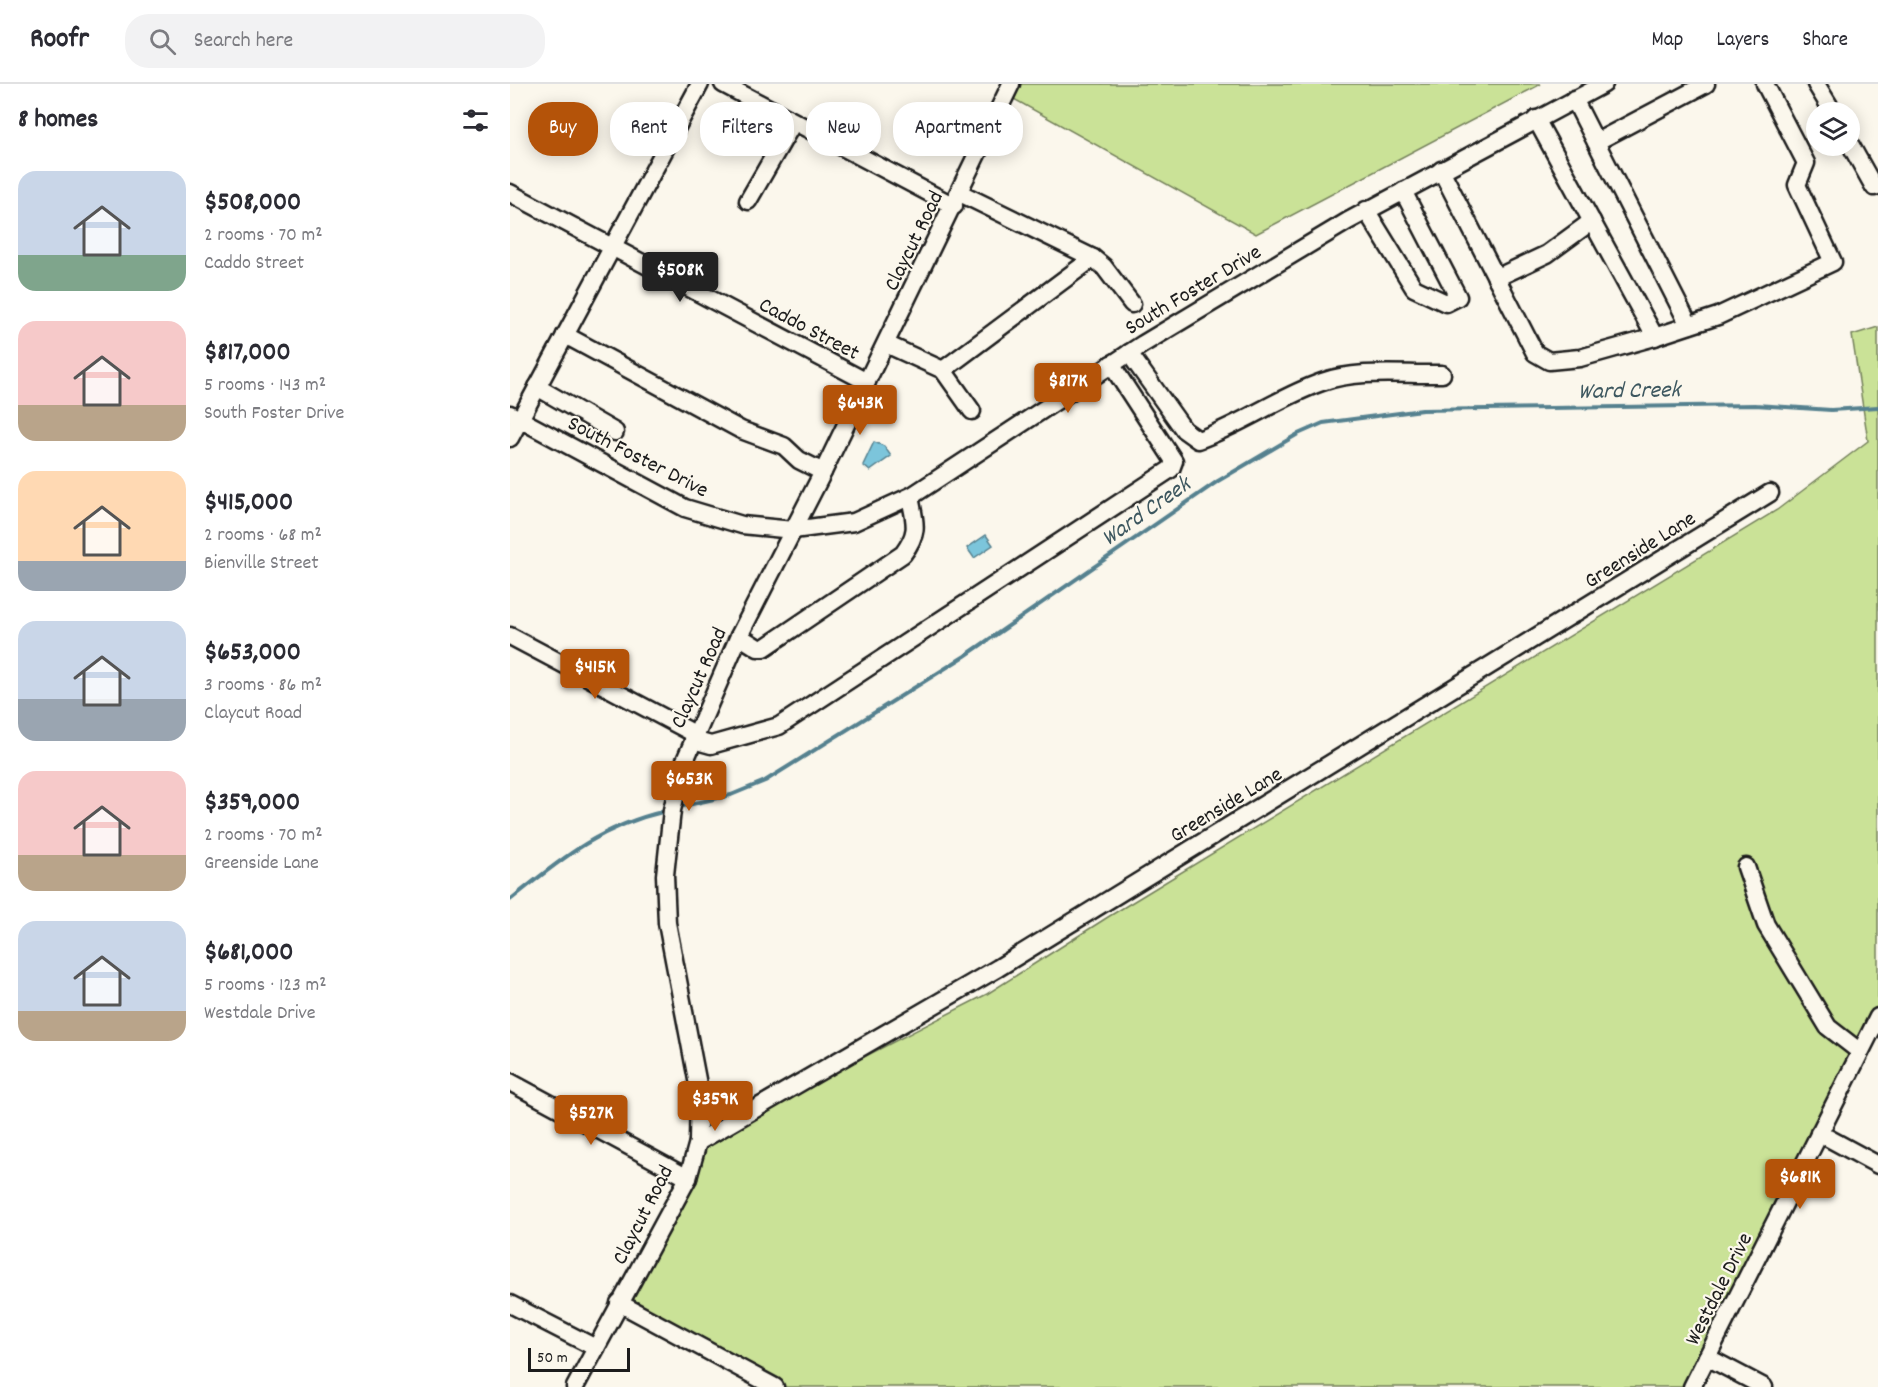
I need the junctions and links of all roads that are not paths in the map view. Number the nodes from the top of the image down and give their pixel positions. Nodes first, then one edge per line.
1 (700, 84) edge
2 (723, 84) edge
3 (1011, 84) edge
4 (1604, 84) edge
5 (1706, 84) edge
6 (1765, 84) edge
7 (1816, 84) edge
8 (1574, 99) junction
9 (755, 102) edge
10 (1827, 102) edge
11 (1536, 120) junction
12 (794, 123) edge
13 (1596, 142) junction
14 (774, 156) edge
15 (1857, 156) edge
16 (1441, 170) junction
17 (1876, 187) edge
18 (1403, 191) junction
19 (510, 193) edge
20 (957, 199) junction
21 (748, 201) dead end
22 (1366, 210) junction
23 (1592, 221) junction
24 (613, 247) junction
25 (1093, 258) junction
26 (1497, 278) junction
27 (1132, 304) dead end
28 (1689, 325) junction
29 (565, 335) junction
30 (1655, 337) junction
31 (886, 344) junction
32 (1129, 352) junction
33 (1111, 364) junction
34 (943, 370) junction
35 (1442, 374) dead end
36 (867, 382) junction
37 (537, 387) junction
38 (972, 411) dead end
39 (515, 416) edge
40 (615, 432) dead end
41 (510, 438) edge
42 (823, 472) junction
43 (1770, 493) dead end
44 (910, 497) junction
45 (793, 530) junction
46 (510, 636) edge
47 (739, 636) junction
48 (694, 737) junction
49 (1746, 867) dead end
50 (1878, 1017) edge
51 (1859, 1051) junction
52 (510, 1082) edge
53 (1819, 1133) junction
54 (698, 1142) junction
55 (1878, 1165) edge
56 (688, 1178) junction
57 (510, 1304) edge
58 (619, 1304) junction
59 (596, 1348) junction
60 (1707, 1357) junction
61 (575, 1387) edge
62 (775, 1387) edge
63 (1692, 1387) edge
64 (1764, 1387) edge

1 - 24 street
2 - 9 street
3 - 20 street, Claycut Road
4 - 8 street, South Foster Drive
5 - 13 street
6 - 28 street
7 - 10 street
8 - 11 street, South Foster Drive
8 - 13 street
11 - 16 street, South Foster Drive
11 - 23 street
12 - 20 street
13 - 28 street
14 - 21 street
15 - 17 street
16 - 18 street, South Foster Drive
16 - 26 street
18 - 22 street, South Foster Drive
18 - 22 street
19 - 24 street, Caddo Street
20 - 25 street
20 - 31 street, Claycut Road
22 - 32 street, South Foster Drive
23 - 26 street
23 - 30 street
24 - 29 street
24 - 36 street, Caddo Street
25 - 27 street
25 - 34 street
26 - 30 street
28 - 30 street
29 - 37 street
29 - 42 street
31 - 34 street
31 - 36 street, Claycut Road
32 - 33 street, South Foster Drive
32 - 35 street
33 - 44 street, South Foster Drive
33 - 48 street
34 - 38 street
36 - 42 street, Claycut Road
37 - 39 street
37 - 40 street
39 - 41 street
39 - 45 street, South Foster Drive
42 - 45 street, Claycut Road
43 - 54 street, Greenside Lane
44 - 45 street, South Foster Drive
44 - 47 street
45 - 47 street, Claycut Road
46 - 48 street
47 - 48 street, Claycut Road
48 - 54 street, Claycut Road
49 - 51 street
50 - 51 street, Westdale Drive
51 - 53 street, Westdale Drive
52 - 56 street
53 - 55 street
53 - 60 street, Westdale Drive
54 - 56 street, Claycut Road
56 - 58 street, Claycut Road
57 - 59 street
58 - 59 street, Claycut Road
58 - 62 street
59 - 61 street, Claycut Road
60 - 63 street, Westdale Drive
60 - 64 street

